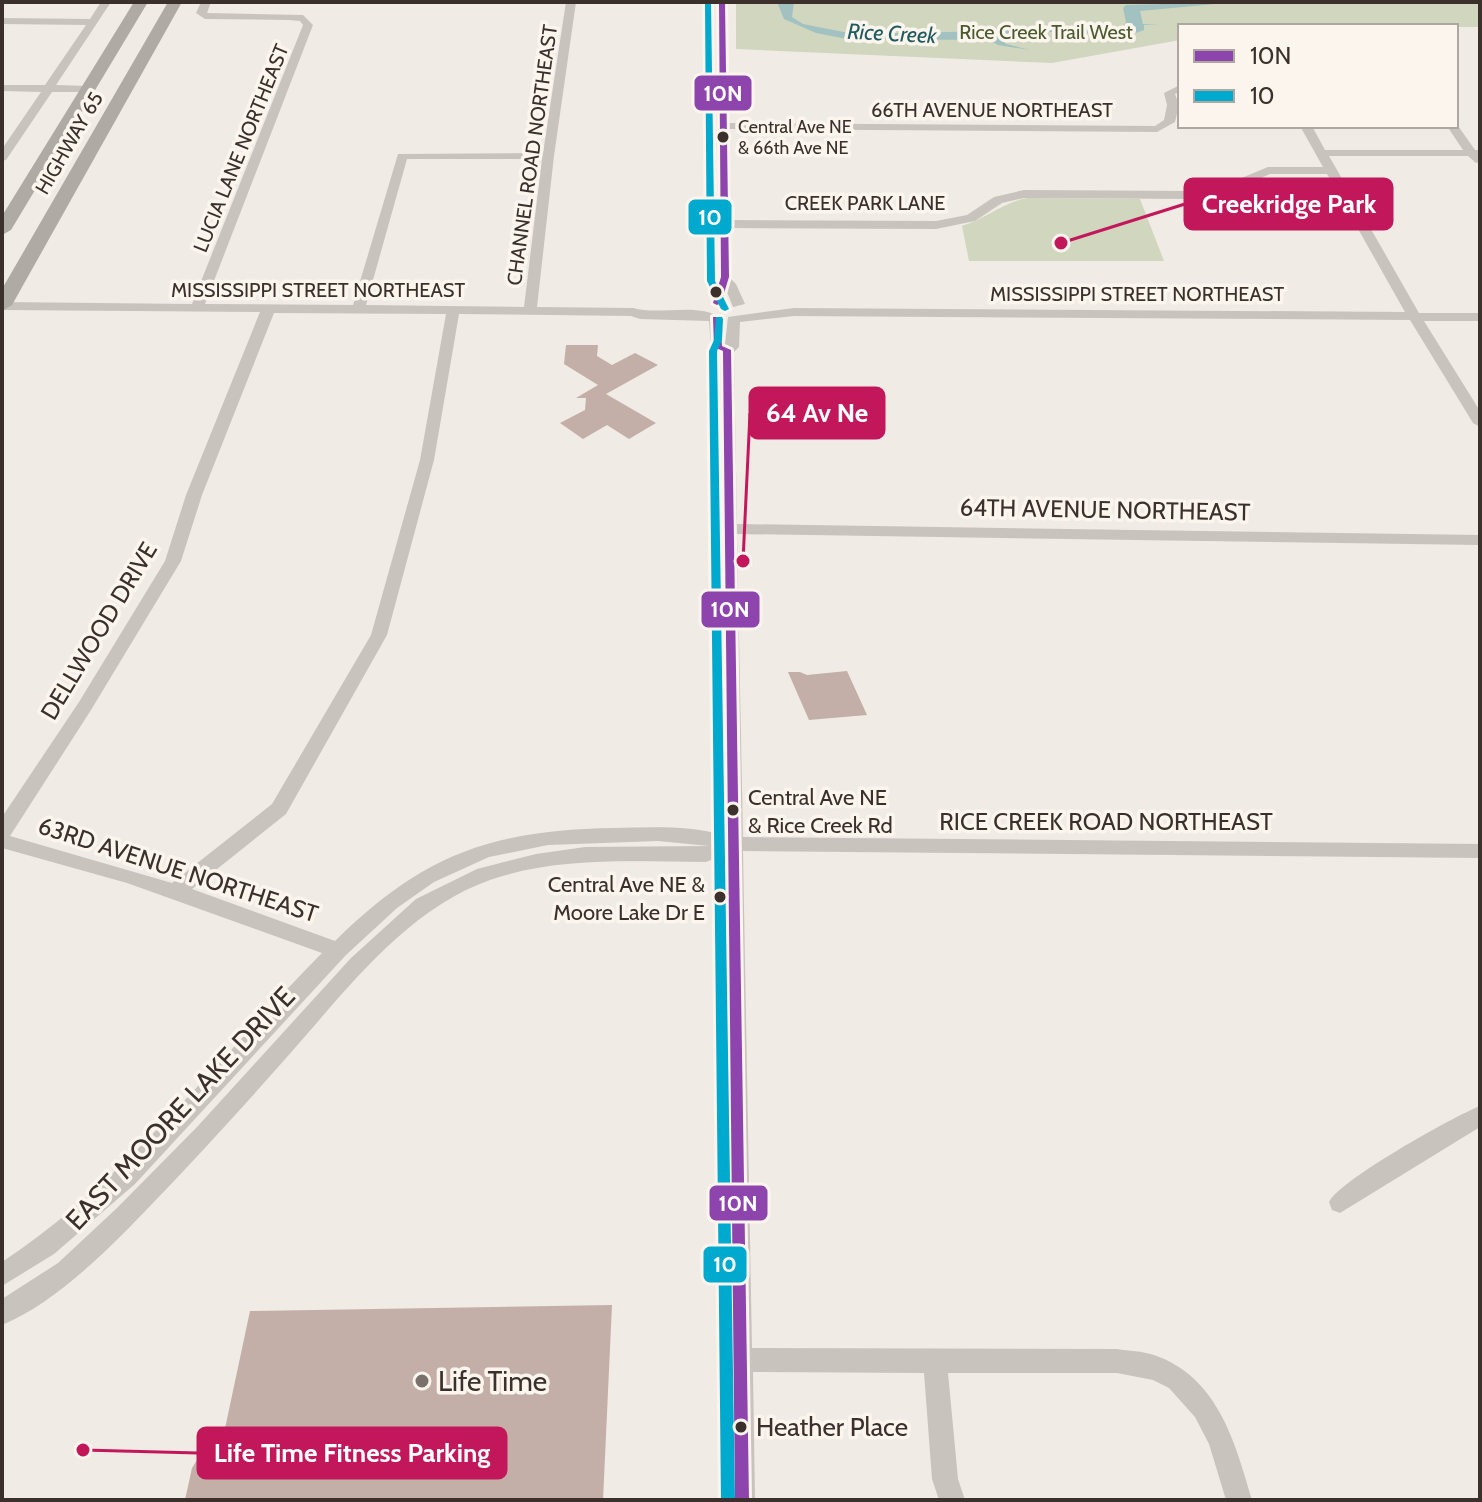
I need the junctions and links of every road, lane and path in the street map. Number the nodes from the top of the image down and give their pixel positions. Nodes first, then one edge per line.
1 (106, 2) edge
2 (141, 2) edge
3 (175, 2) edge
4 (206, 2) edge
5 (571, 2) edge
6 (722, 2) edge
7 (2, 21) edge
8 (92, 22) junction
9 (2, 88) edge
10 (48, 89) junction
11 (88, 89) junction
12 (1178, 89) edge
13 (723, 126) junction
14 (1307, 128) edge
15 (1455, 128) edge
16 (1321, 153) junction
17 (1476, 153) edge
18 (548, 156) junction
19 (2, 158) edge
20 (1480, 166) edge
21 (1330, 170) junction
22 (725, 224) junction
23 (2, 230) edge
24 (725, 281) junction
25 (2, 306) edge
26 (196, 310) junction
27 (268, 310) junction
28 (358, 311) junction
29 (453, 311) junction
30 (714, 311) junction
31 (530, 312) junction
32 (737, 312) junction
33 (1414, 316) junction
34 (1480, 317) edge
35 (727, 350) junction
36 (1480, 423) edge
37 (729, 529) junction
38 (1480, 540) edge
39 (2, 832) edge
40 (2, 841) edge
41 (732, 844) junction
42 (1480, 852) edge
43 (176, 891) junction
44 (337, 950) junction
45 (358, 964) joint
46 (1480, 1116) edge
47 (1340, 1202) dead end
48 (2, 1275) edge
49 (2, 1313) edge
50 (740, 1360) junction
51 (935, 1361) junction
52 (742, 1500) edge
53 (952, 1500) edge
54 (1239, 1500) edge

1 - 8 street
2 - 11 highway, HIGHWAY 65
3 - 25 highway, HIGHWAY 65
4 - 26 street, LUCIA LANE NORTHEAST
5 - 18 street, CHANNEL ROAD NORTHEAST
6 - 13 street
7 - 8 street
8 - 10 street
9 - 10 street
10 - 11 street
10 - 19 street
11 - 23 highway, HIGHWAY 65
12 - 13 street, 66TH AVENUE NORTHEAST
13 - 22 street
14 - 16 street
15 - 17 street
16 - 17 street
16 - 21 street
17 - 20 street
18 - 28 street
18 - 31 street, CHANNEL ROAD NORTHEAST
21 - 22 street, CREEK PARK LANE
21 - 33 street
22 - 24 street
24 - 30 street
24 - 32 street
25 - 26 street, MISSISSIPPI STREET NORTHEAST
26 - 27 street, MISSISSIPPI STREET NORTHEAST
27 - 28 street, MISSISSIPPI STREET NORTHEAST
27 - 39 street, DELLWOOD DRIVE
28 - 29 street, MISSISSIPPI STREET NORTHEAST
29 - 31 street, MISSISSIPPI STREET NORTHEAST
29 - 43 street
30 - 31 street, MISSISSIPPI STREET NORTHEAST
30 - 32 street, MISSISSIPPI STREET NORTHEAST
30 - 35 street
32 - 33 street, MISSISSIPPI STREET NORTHEAST
32 - 35 street
33 - 34 street, MISSISSIPPI STREET NORTHEAST
33 - 36 street
35 - 37 street
37 - 38 street, 64TH AVENUE NORTHEAST
37 - 41 street
40 - 43 street, 63RD AVENUE NORTHEAST
41 - 42 street, RICE CREEK ROAD NORTHEAST
41 - 44 street, RICE CREEK ROAD NORTHEAST
41 - 45 street, RICE CREEK ROAD NORTHEAST
41 - 50 street
43 - 44 street, 63RD AVENUE NORTHEAST
44 - 48 street, EAST MOORE LAKE DRIVE
45 - 49 street, EAST MOORE LAKE DRIVE
46 - 47 street
50 - 51 street
50 - 52 street
51 - 53 street
51 - 54 street

